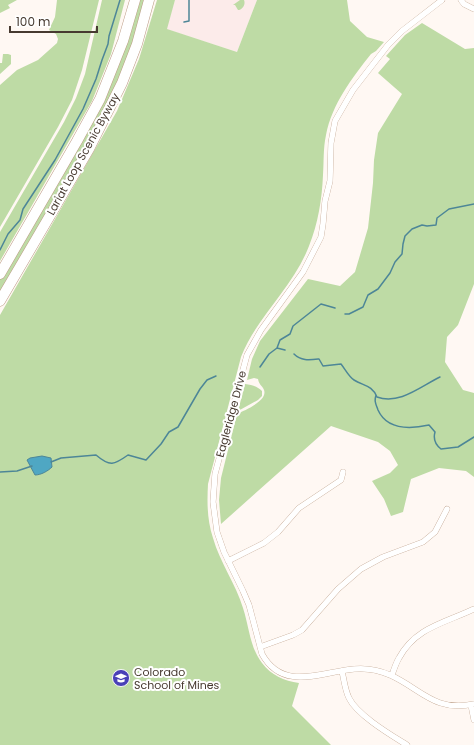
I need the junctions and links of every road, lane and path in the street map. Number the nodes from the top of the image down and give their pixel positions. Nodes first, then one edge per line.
1 (135, 0) edge
2 (149, 0) edge
3 (442, 0) edge
4 (461, 0) edge
5 (474, 9) edge
6 (0, 274) edge
7 (0, 301) edge
8 (343, 472) dead end
9 (448, 509) dead end
10 (228, 561) junction
11 (474, 609) edge
12 (260, 647) junction
13 (342, 671) junction
14 (392, 675) junction
15 (472, 705) edge
16 (474, 720) edge
17 (407, 745) edge

1 - 6 highway, Lariat Loop Scenic Byway
2 - 7 highway, Lariat Loop Scenic Byway
3 - 10 street, Eagleridge Drive
4 - 5 street
8 - 10 street
9 - 12 street
10 - 12 street, Eagleridge Drive
11 - 14 street
12 - 13 street, Eagleridge Drive
13 - 14 street, Eagleridge Drive
13 - 17 street
14 - 15 street, Eagleridge Drive
15 - 16 street

